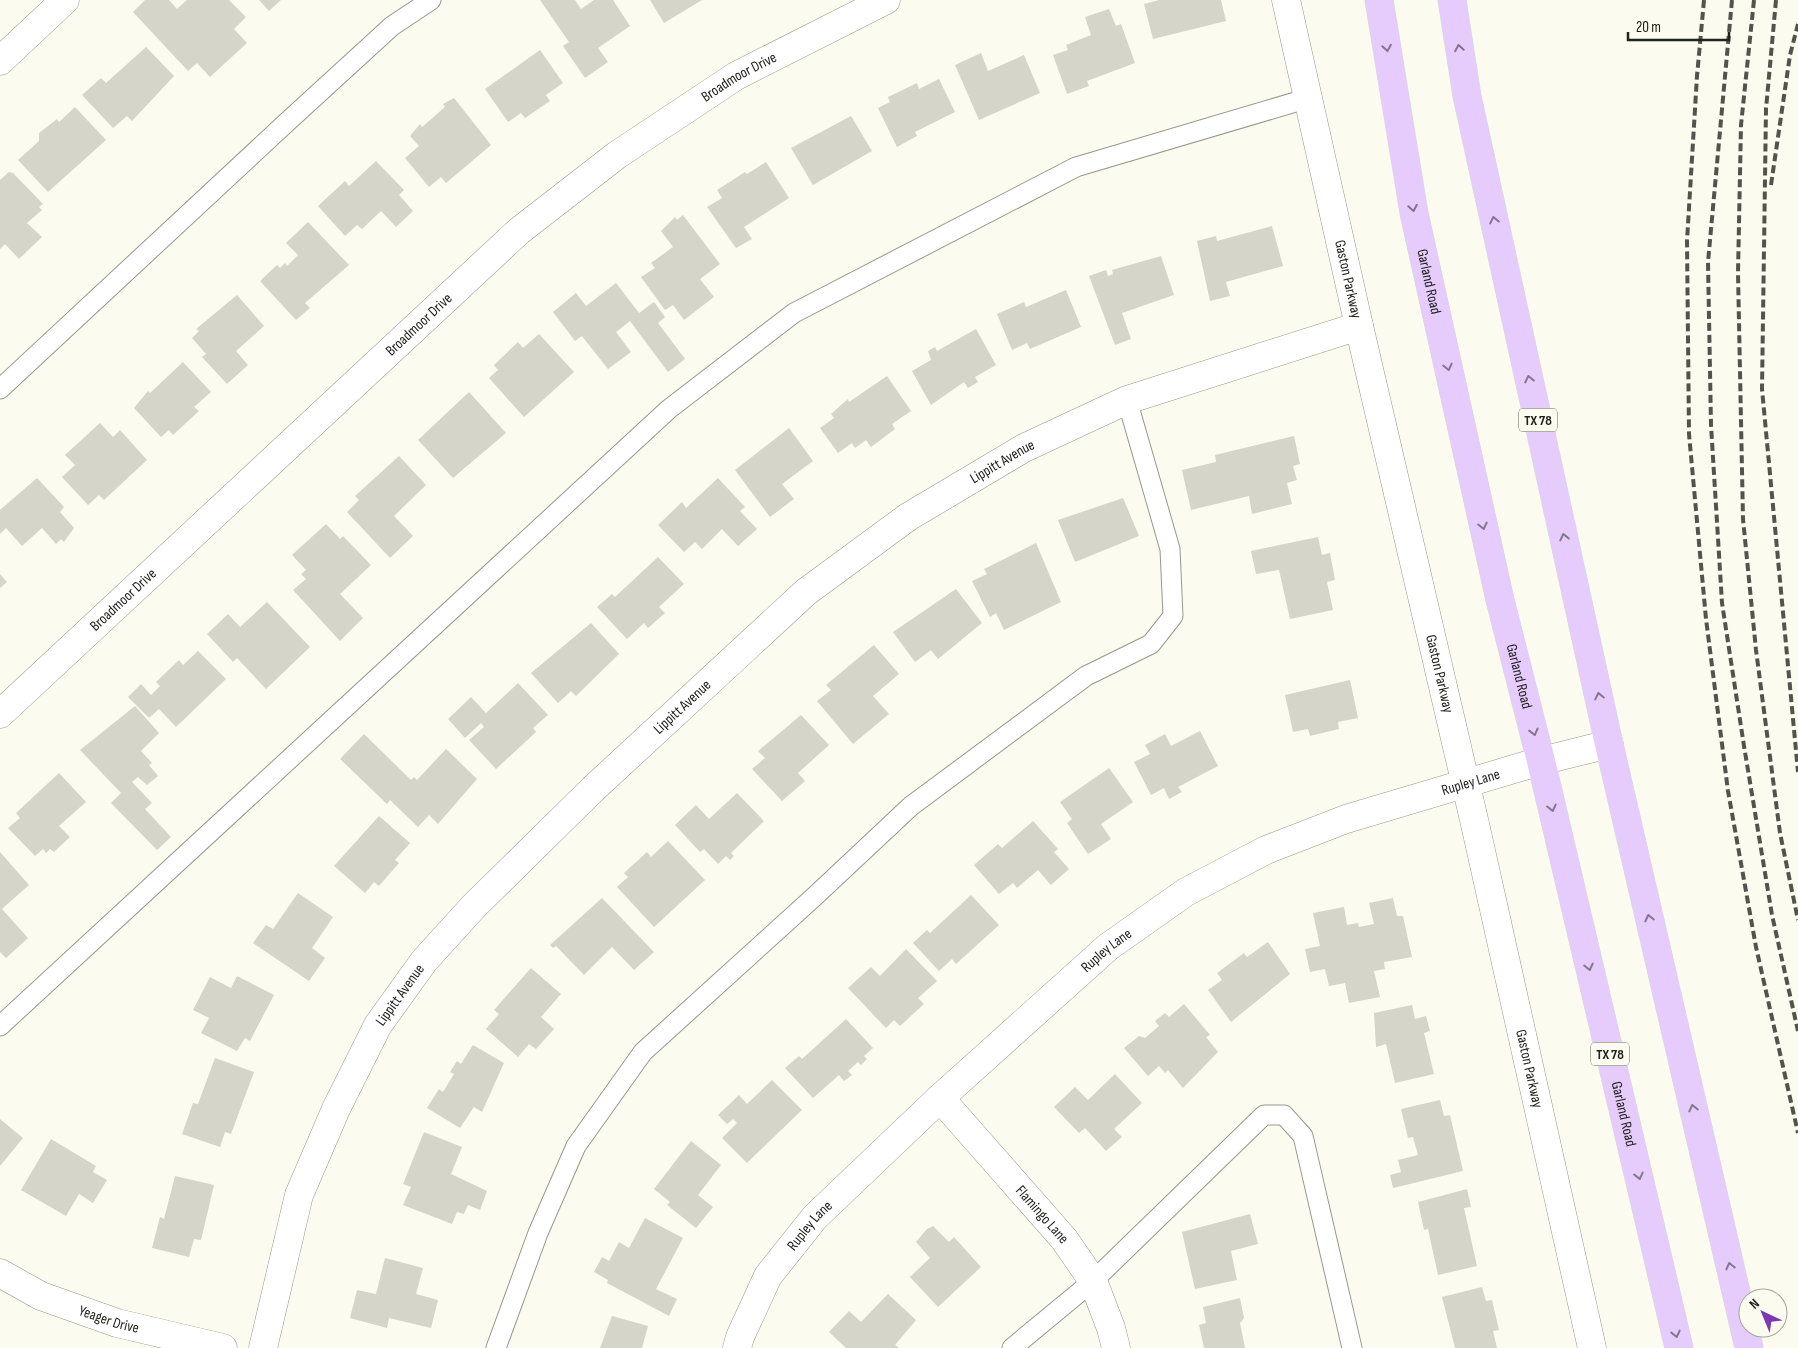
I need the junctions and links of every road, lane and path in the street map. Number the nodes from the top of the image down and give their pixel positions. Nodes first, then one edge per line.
1 (66, 0) edge
2 (431, 0) edge
3 (886, 0) edge
4 (1286, 0) edge
5 (1379, 0) edge
6 (1452, 0) edge
7 (0, 61) edge
8 (1308, 98) junction
9 (1359, 326) junction
10 (0, 390) edge
11 (1127, 400) junction
12 (0, 714) edge
13 (1609, 744) junction
14 (1541, 761) junction
15 (1466, 784) junction
16 (0, 1026) edge
17 (940, 1098) junction
18 (0, 1273) edge
19 (1093, 1281) junction
20 (223, 1348) edge
21 (263, 1348) edge
22 (496, 1348) edge
23 (737, 1348) edge
24 (1012, 1348) edge
25 (1116, 1348) edge
26 (1352, 1348) edge
27 (1592, 1348) edge
28 (1679, 1348) edge
29 (1749, 1348) edge

1 - 7 street
2 - 10 lane
3 - 12 street, Broadmoor Drive
4 - 8 street, Gaston Parkway
5 -> 14 main road, Garland Road / TX 78
13 -> 6 main road, TX 78
8 - 9 street, Gaston Parkway
8 - 16 lane
9 - 11 street, Lippitt Avenue
9 - 15 street, Gaston Parkway
11 - 21 street, Lippitt Avenue
11 - 22 lane
13 - 14 street, Rupley Lane
29 -> 13 main road, TX 78
14 - 15 street, Rupley Lane
14 -> 28 main road, Garland Road / TX 78
15 - 17 street, Rupley Lane
15 - 27 street, Gaston Parkway
17 - 19 street, Flamingo Lane
17 - 23 street, Rupley Lane
18 - 20 street, Yeager Drive
19 - 24 lane
19 - 25 street, Flamingo Lane
19 - 26 lane

